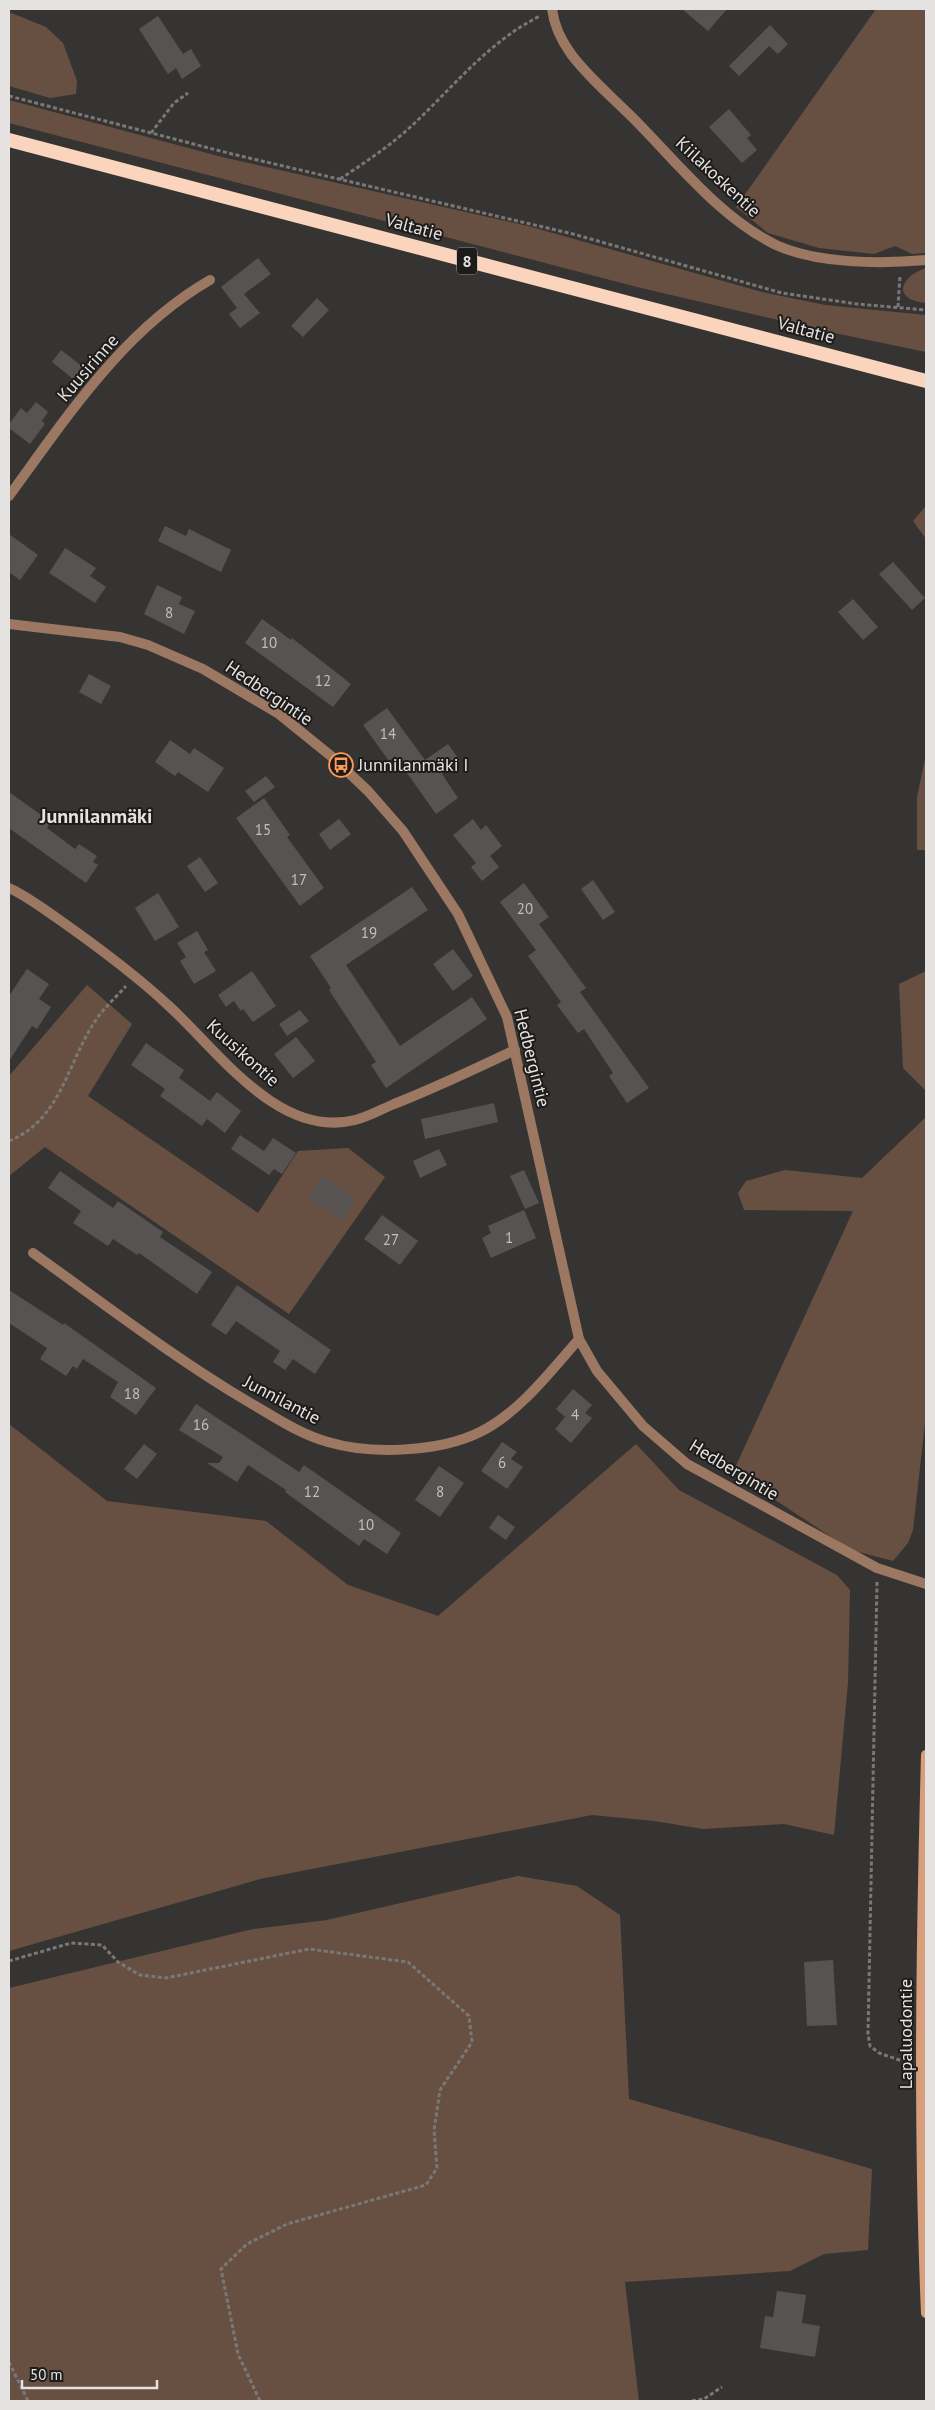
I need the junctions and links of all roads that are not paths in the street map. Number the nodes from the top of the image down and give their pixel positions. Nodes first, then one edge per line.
1 (552, 9) edge
2 (9, 140) edge
3 (926, 260) edge
4 (210, 280) dead end
5 (926, 381) edge
6 (9, 496) edge
7 (9, 624) edge
8 (9, 888) edge
9 (515, 1050) junction
10 (33, 1253) dead end
11 (579, 1340) junction
12 (926, 1584) edge
13 (926, 1755) edge
14 (926, 2313) edge

1 - 3 street, Kiilakoskentie
2 - 5 highway, Valtatie / 8
4 - 6 street, Kuusirinne
7 - 9 street, Hedbergintie
8 - 9 street, Kuusikontie
9 - 11 street, Hedbergintie
10 - 11 street, Junnilantie
11 - 12 street, Hedbergintie
13 - 14 main road, Lapaluodontie

